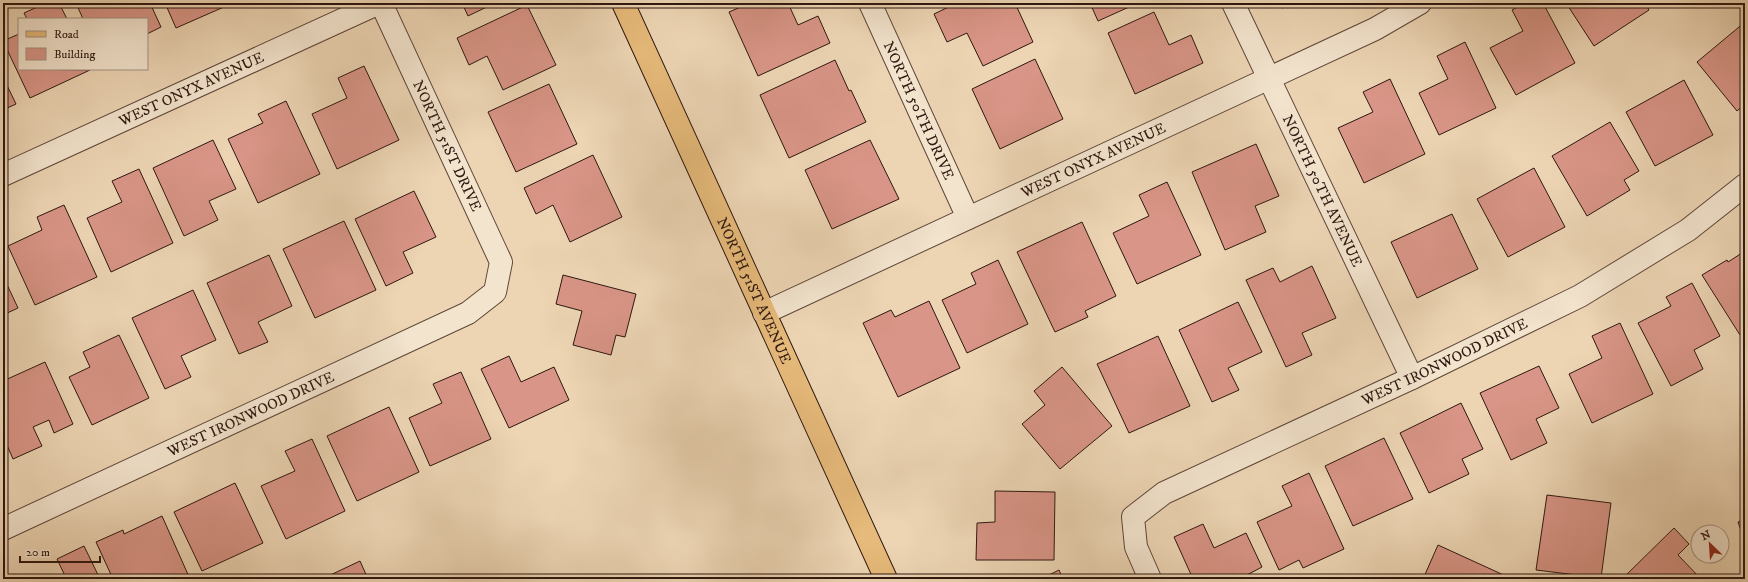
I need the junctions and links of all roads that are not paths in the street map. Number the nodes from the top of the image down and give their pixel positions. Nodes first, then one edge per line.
1 (380, 3) edge
2 (623, 3) edge
3 (870, 3) edge
4 (1233, 3) edge
5 (1420, 3) edge
6 (1270, 78) junction
7 (3, 175) edge
8 (1745, 186) edge
9 (968, 218) junction
10 (495, 292) joint
11 (764, 313) junction
12 (1412, 378) junction
13 (3, 529) edge
14 (886, 579) edge
15 (1150, 579) edge

1 - 7 street, WEST ONYX AVENUE
1 - 10 street, NORTH 51ST DRIVE
2 - 11 main road, NORTH 51ST AVENUE
3 - 9 street, NORTH 50TH DRIVE
4 - 6 street, NORTH 50TH AVENUE
5 - 6 street, WEST ONYX AVENUE
6 - 9 street, WEST ONYX AVENUE
6 - 12 street, NORTH 50TH AVENUE
8 - 12 street, WEST IRONWOOD DRIVE
9 - 11 street, WEST ONYX AVENUE
10 - 13 street, WEST IRONWOOD DRIVE
11 - 14 main road, NORTH 51ST AVENUE
12 - 15 street, WEST IRONWOOD DRIVE

